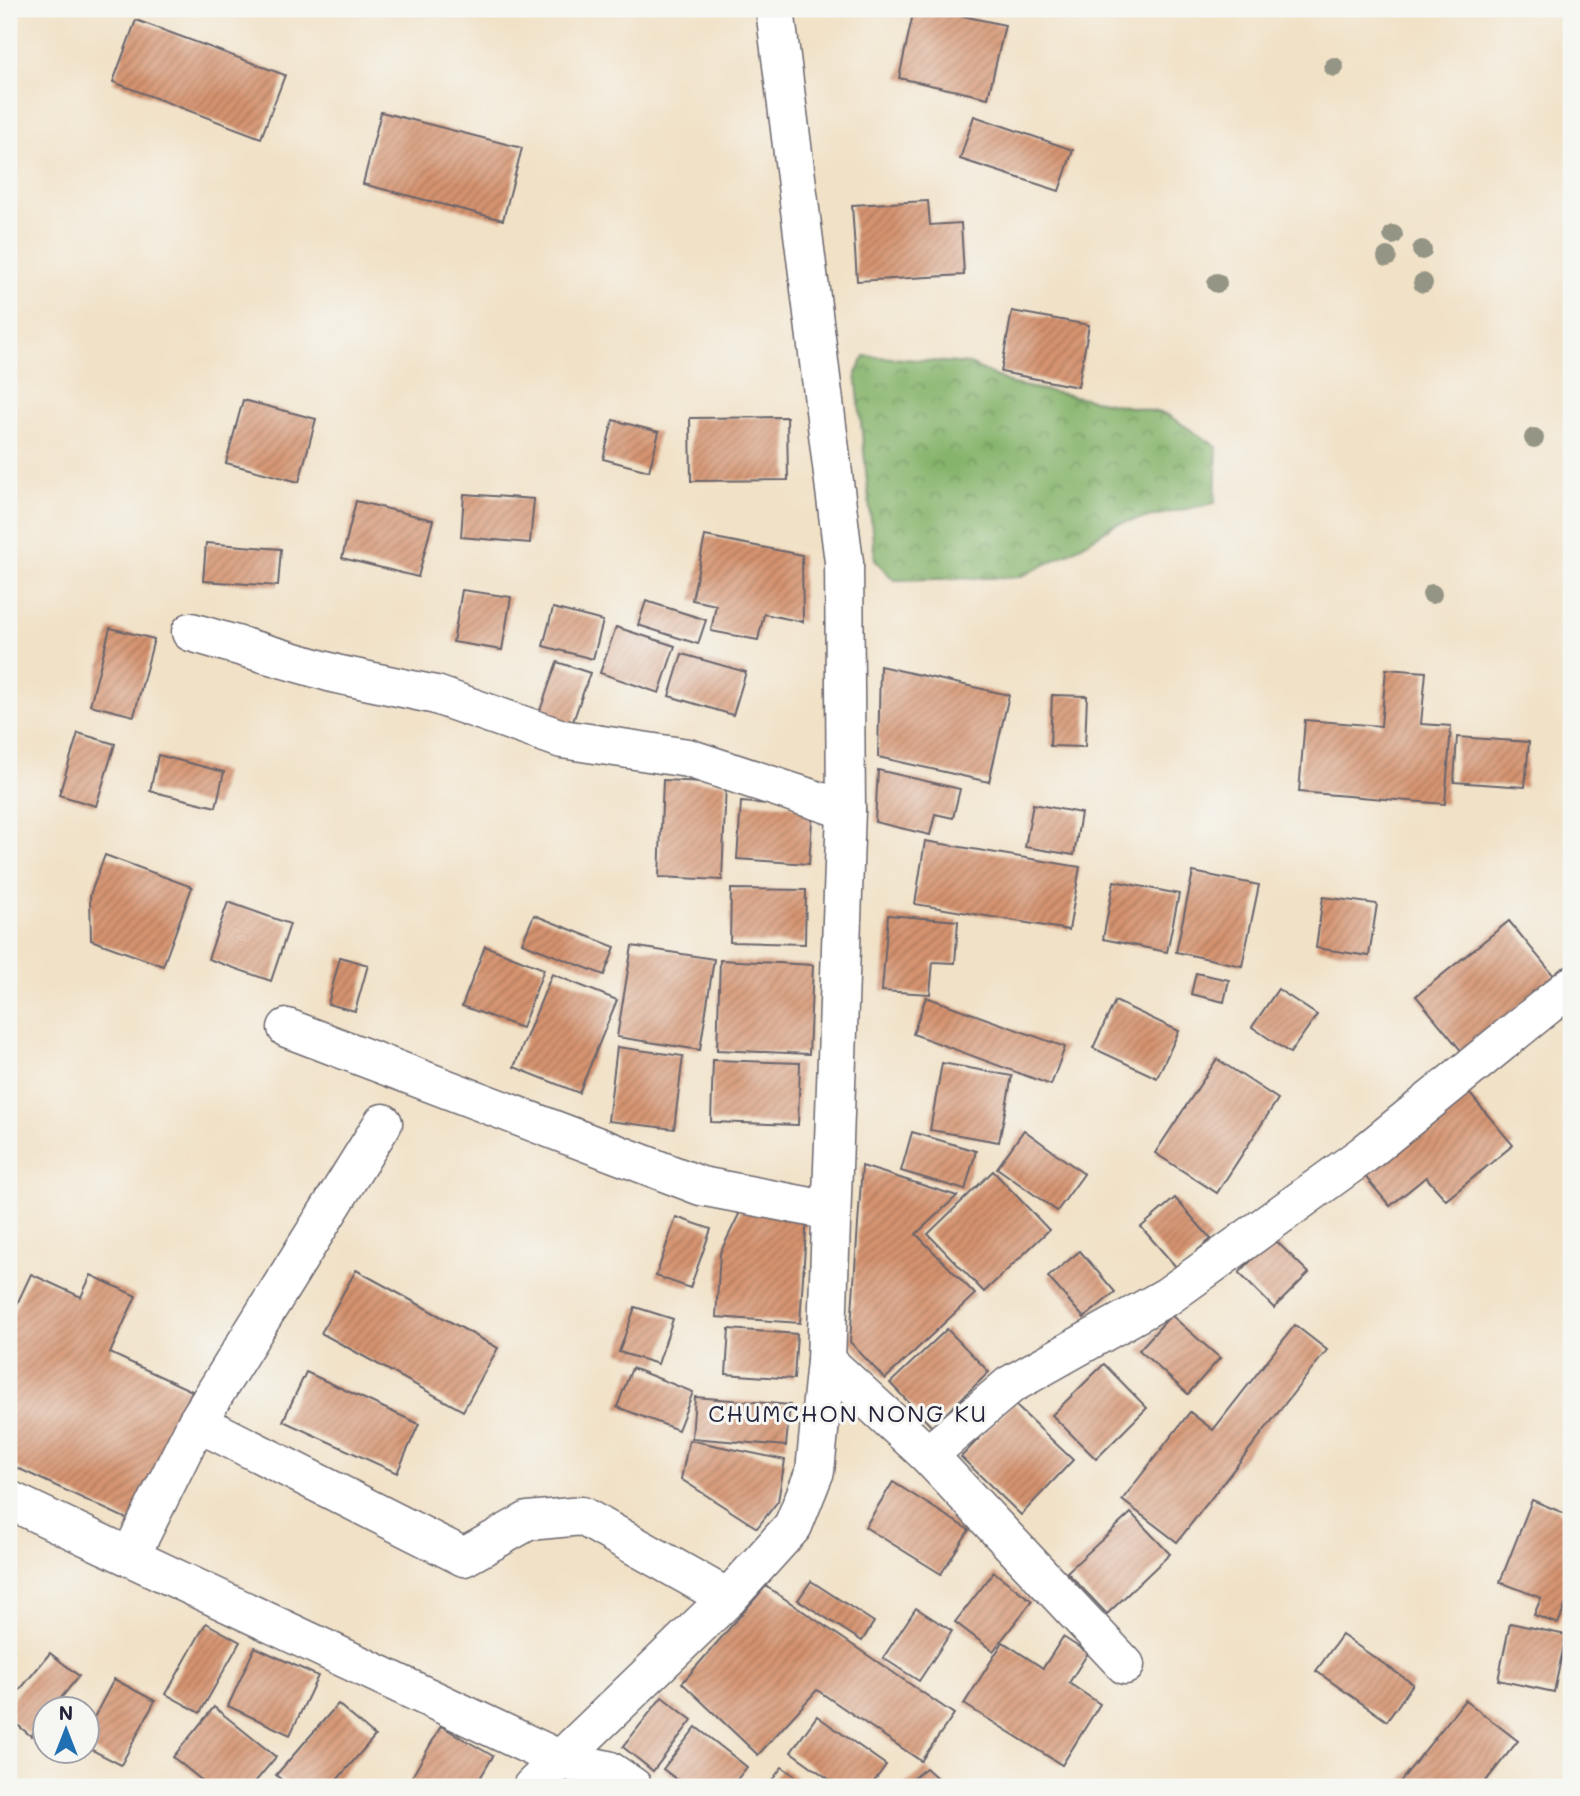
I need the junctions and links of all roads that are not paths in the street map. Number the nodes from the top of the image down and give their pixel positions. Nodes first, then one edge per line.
1 (775, 9) edge
2 (191, 632) dead end
3 (846, 810) junction
4 (1571, 986) edge
5 (286, 1028) dead end
6 (383, 1124) dead end
7 (831, 1211) junction
8 (826, 1362) junction
9 (197, 1422) junction
10 (928, 1455) junction
11 (9, 1500) edge
12 (130, 1557) junction
13 (728, 1598) junction
14 (1125, 1665) dead end
15 (561, 1760) junction
16 (532, 1787) edge
17 (633, 1787) edge

1 - 3 street
2 - 3 street
3 - 7 street
4 - 10 street
5 - 7 street
6 - 9 street
7 - 8 street
8 - 10 street
8 - 13 street
9 - 12 street
9 - 13 street
10 - 14 street
11 - 12 street
12 - 15 street
13 - 15 street
15 - 16 street
15 - 17 street

